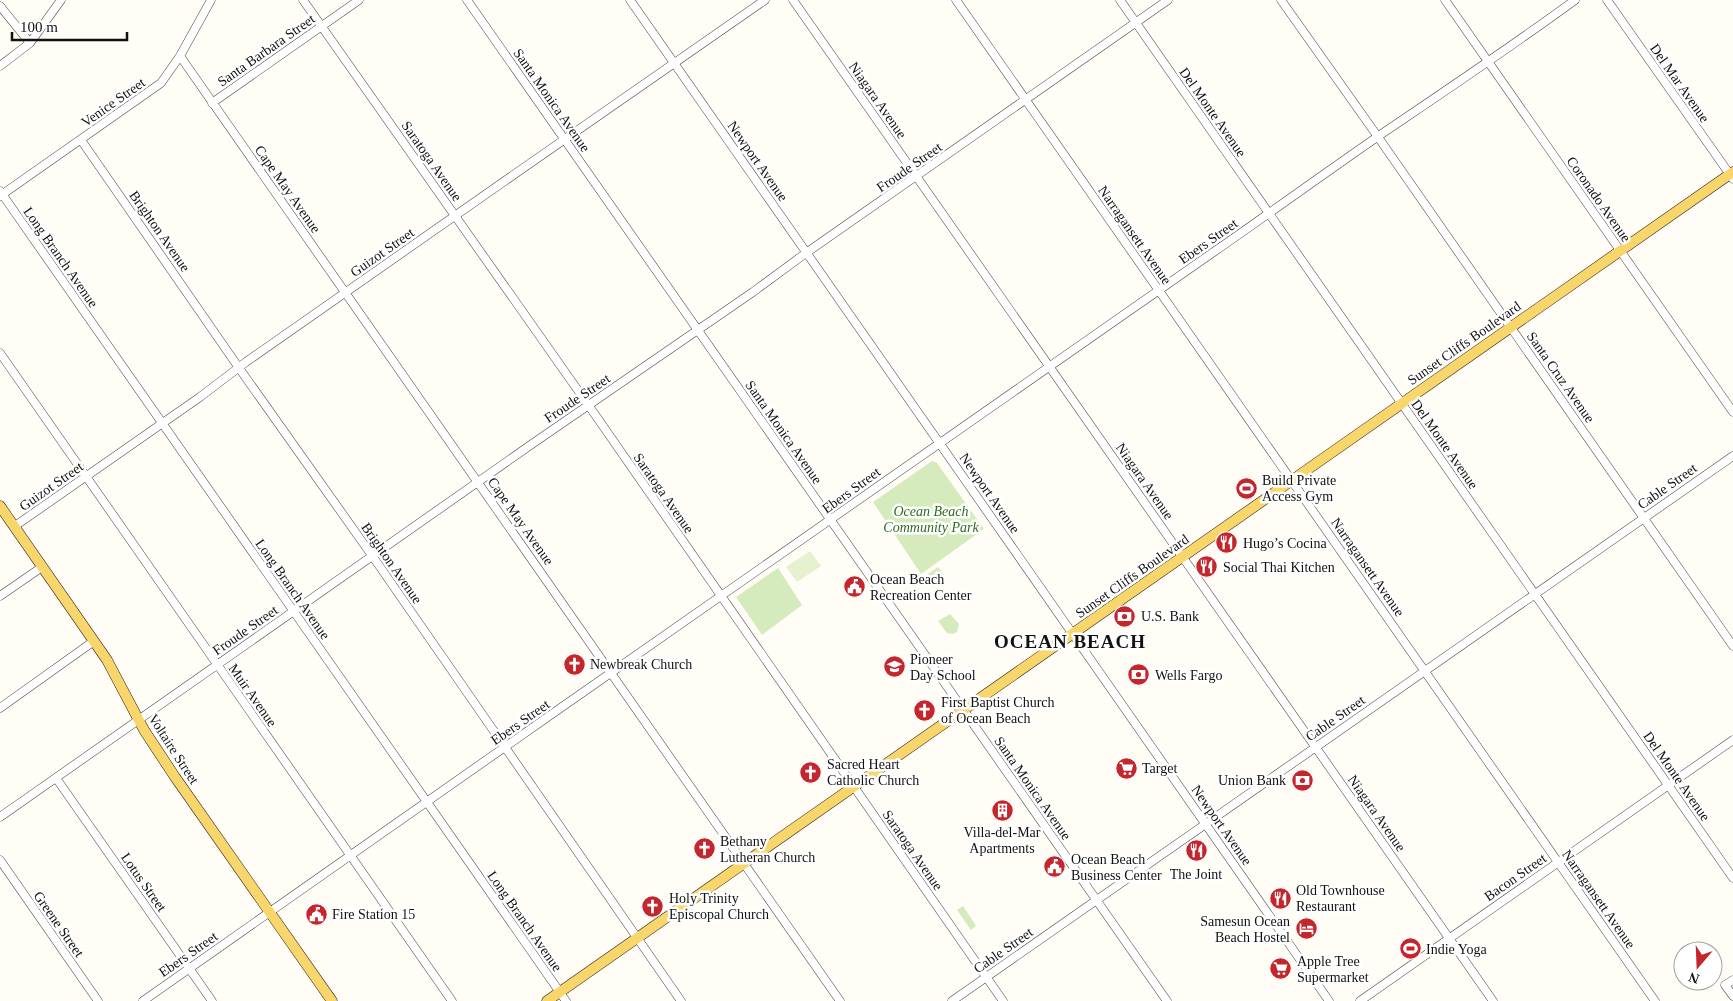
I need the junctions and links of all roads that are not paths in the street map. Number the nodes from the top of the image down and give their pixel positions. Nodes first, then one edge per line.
1 (61, 0) edge
2 (211, 0) edge
3 (303, 0) edge
4 (359, 0) edge
5 (467, 0) edge
6 (630, 0) edge
7 (765, 0) edge
8 (794, 0) edge
9 (956, 0) edge
10 (1120, 0) edge
11 (1168, 0) edge
12 (1281, 0) edge
13 (1445, 0) edge
14 (1574, 0) edge
15 (1607, 0) edge
16 (0, 6) edge
17 (1136, 23) junction
18 (321, 26) junction
19 (30, 43) junction
20 (180, 56) junction
21 (1488, 61) junction
22 (674, 63) junction
23 (0, 66) edge
24 (1026, 101) junction
25 (212, 103) junction
26 (1378, 137) junction
27 (81, 140) junction
28 (565, 140) junction
29 (1732, 175) edge
30 (916, 177) junction
31 (1, 194) edge
32 (1269, 214) junction
33 (456, 216) junction
34 (1620, 250) junction
35 (806, 253) junction
36 (1159, 291) junction
37 (346, 292) junction
38 (1511, 327) junction
39 (698, 330) junction
40 (0, 353) edge
41 (1050, 367) junction
42 (239, 368) junction
43 (1401, 404) junction
44 (589, 406) junction
45 (1733, 412) edge
46 (162, 423) junction
47 (940, 443) junction
48 (1733, 456) edge
49 (86, 477) junction
50 (1292, 480) junction
51 (479, 482) junction
52 (0, 506) edge
53 (1644, 518) junction
54 (831, 520) junction
55 (14, 526) junction
56 (373, 556) junction
57 (1183, 557) junction
58 (42, 566) junction
59 (1534, 595) junction
60 (0, 596) edge
61 (721, 597) junction
62 (294, 611) junction
63 (1073, 634) junction
64 (94, 642) junction
65 (1733, 646) edge
66 (217, 665) junction
67 (1425, 671) junction
68 (611, 672) junction
69 (0, 708) edge
70 (963, 710) junction
71 (139, 721) junction
72 (1733, 740) edge
73 (1315, 747) junction
74 (505, 748) junction
75 (56, 778) junction
76 (854, 786) junction
77 (1668, 786) junction
78 (426, 802) junction
79 (0, 817) edge
80 (1206, 824) junction
81 (350, 855) junction
82 (0, 860) edge
83 (1558, 862) junction
84 (744, 863) junction
85 (1733, 878) edge
86 (1097, 901) junction
87 (269, 912) junction
88 (637, 938) junction
89 (1449, 938) junction
90 (190, 968) junction
91 (987, 977) junction
92 (1733, 980) edge
93 (1733, 996) edge
94 (563, 997) edge
95 (98, 1001) edge
96 (143, 1001) edge
97 (212, 1001) edge
98 (332, 1001) edge
99 (452, 1001) edge
100 (547, 1001) edge
101 (681, 1001) edge
102 (840, 1001) edge
103 (952, 1001) edge
104 (1003, 1001) edge
105 (1167, 1001) edge
106 (1329, 1001) edge
107 (1360, 1001) edge
108 (1493, 1001) edge
109 (1655, 1001) edge

1 - 19 street
2 - 20 street, Venice Street
3 - 18 street, Saratoga Avenue
4 - 18 street, Santa Barbara Street
5 - 28 street, Santa Monica Avenue
6 - 22 street, Newport Avenue
7 - 22 street, Guizot Street
8 - 30 street, Niagara Avenue
9 - 24 street, Narragansett Avenue
10 - 17 street, Del Monte Avenue
11 - 17 street, Froude Street
12 - 26 street, Santa Cruz Avenue
13 - 21 street, Coronado Avenue
14 - 21 street, Ebers Street
15 - 29 street, Del Mar Avenue
16 - 19 street
17 - 24 street, Froude Street
17 - 32 street, Del Monte Avenue
18 - 25 street, Santa Barbara Street
18 - 33 street, Saratoga Avenue
19 - 23 street
20 - 25 street, Cape May Avenue
20 - 27 street, Venice Street
21 - 26 street, Ebers Street
21 - 34 street, Coronado Avenue
22 - 28 street, Guizot Street
22 - 35 street, Newport Avenue
24 - 30 street, Froude Street
24 - 36 street, Narragansett Avenue
25 - 37 street, Cape May Avenue
26 - 32 street, Ebers Street
26 - 38 street, Santa Cruz Avenue
27 - 31 street, Venice Street
27 - 42 street, Brighton Avenue
28 - 33 street, Guizot Street
28 - 39 street, Santa Monica Avenue
29 - 34 main road, Sunset Cliffs Boulevard
30 - 35 street, Froude Street
30 - 41 street, Niagara Avenue
31 - 46 street, Long Branch Avenue
32 - 36 street, Ebers Street
32 - 43 street, Del Monte Avenue
33 - 37 street, Guizot Street
33 - 44 street, Saratoga Avenue
34 - 38 main road, Sunset Cliffs Boulevard
34 - 45 street, Coronado Avenue
35 - 39 street, Froude Street
35 - 47 street, Newport Avenue
36 - 41 street, Ebers Street
36 - 50 street, Narragansett Avenue
37 - 42 street, Guizot Street
37 - 51 street, Cape May Avenue
38 - 43 main road, Sunset Cliffs Boulevard
38 - 53 street, Santa Cruz Avenue
39 - 44 street, Froude Street
39 - 54 street, Santa Monica Avenue
40 - 49 street, Muir Avenue
41 - 47 street, Ebers Street
41 - 57 street, Niagara Avenue
42 - 46 street, Guizot Street
42 - 56 street, Brighton Avenue
43 - 50 main road, Sunset Cliffs Boulevard
43 - 59 street, Del Monte Avenue
44 - 51 street, Froude Street
44 - 61 street, Saratoga Avenue
46 - 49 street, Guizot Street
46 - 62 street, Long Branch Avenue
47 - 54 street, Ebers Street
47 - 63 street, Newport Avenue
48 - 53 street, Cable Street
49 - 55 street, Guizot Street
49 - 66 street, Muir Avenue
50 - 57 main road, Sunset Cliffs Boulevard
50 - 67 street, Narragansett Avenue
51 - 56 street, Froude Street
51 - 68 street, Cape May Avenue
52 - 55 main road, Voltaire Street
53 - 59 street, Cable Street
53 - 65 street, Santa Cruz Avenue
54 - 61 street, Ebers Street
54 - 70 street, Santa Monica Avenue
55 - 58 main road, Voltaire Street
56 - 62 street, Froude Street
56 - 74 street, Brighton Avenue
57 - 63 main road, Sunset Cliffs Boulevard
57 - 73 street, Niagara Avenue
58 - 60 street
58 - 64 main road, Voltaire Street
59 - 67 street, Cable Street
59 - 77 street, Del Monte Avenue
61 - 68 street, Ebers Street
61 - 76 street, Saratoga Avenue
62 - 66 street, Froude Street
62 - 78 street, Long Branch Avenue
63 - 70 main road, Sunset Cliffs Boulevard
63 - 80 street, Newport Avenue
64 - 69 street
64 - 71 main road, Voltaire Street
66 - 71 street, Froude Street
66 - 81 street, Muir Avenue
67 - 73 street, Cable Street
67 - 83 street, Narragansett Avenue
68 - 74 street, Ebers Street
68 - 84 street, Cape May Avenue
70 - 76 main road, Sunset Cliffs Boulevard
70 - 86 street, Santa Monica Avenue
71 - 75 street, Froude Street
71 - 87 main road, Voltaire Street
72 - 77 street, Bacon Street
73 - 80 street, Cable Street
73 - 89 street, Niagara Avenue
74 - 78 street, Ebers Street
74 - 88 street, Brighton Avenue
75 - 79 street, Froude Street
75 - 90 street, Lotus Street
76 - 84 main road, Sunset Cliffs Boulevard
76 - 91 street, Saratoga Avenue
77 - 83 street, Bacon Street
77 - 85 street, Del Monte Avenue
78 - 81 street, Ebers Street
78 - 94 street, Long Branch Avenue
80 - 86 street, Cable Street
80 - 106 street, Newport Avenue
81 - 87 street, Ebers Street
81 - 99 street, Muir Avenue
82 - 95 street, Greene Street
83 - 89 street, Bacon Street
83 - 109 street, Narragansett Avenue
84 - 88 main road, Sunset Cliffs Boulevard
84 - 102 street, Cape May Avenue
86 - 91 street, Cable Street
86 - 105 street, Santa Monica Avenue
87 - 90 street, Ebers Street
87 - 98 main road, Voltaire Street
88 - 94 main road, Sunset Cliffs Boulevard
88 - 101 street, Brighton Avenue
89 - 107 street, Bacon Street
89 - 108 street, Niagara Avenue
90 - 96 street, Ebers Street
90 - 97 street, Lotus Street
91 - 103 street, Cable Street
91 - 104 street, Saratoga Avenue
92 - 93 street
94 - 100 main road, Sunset Cliffs Boulevard

